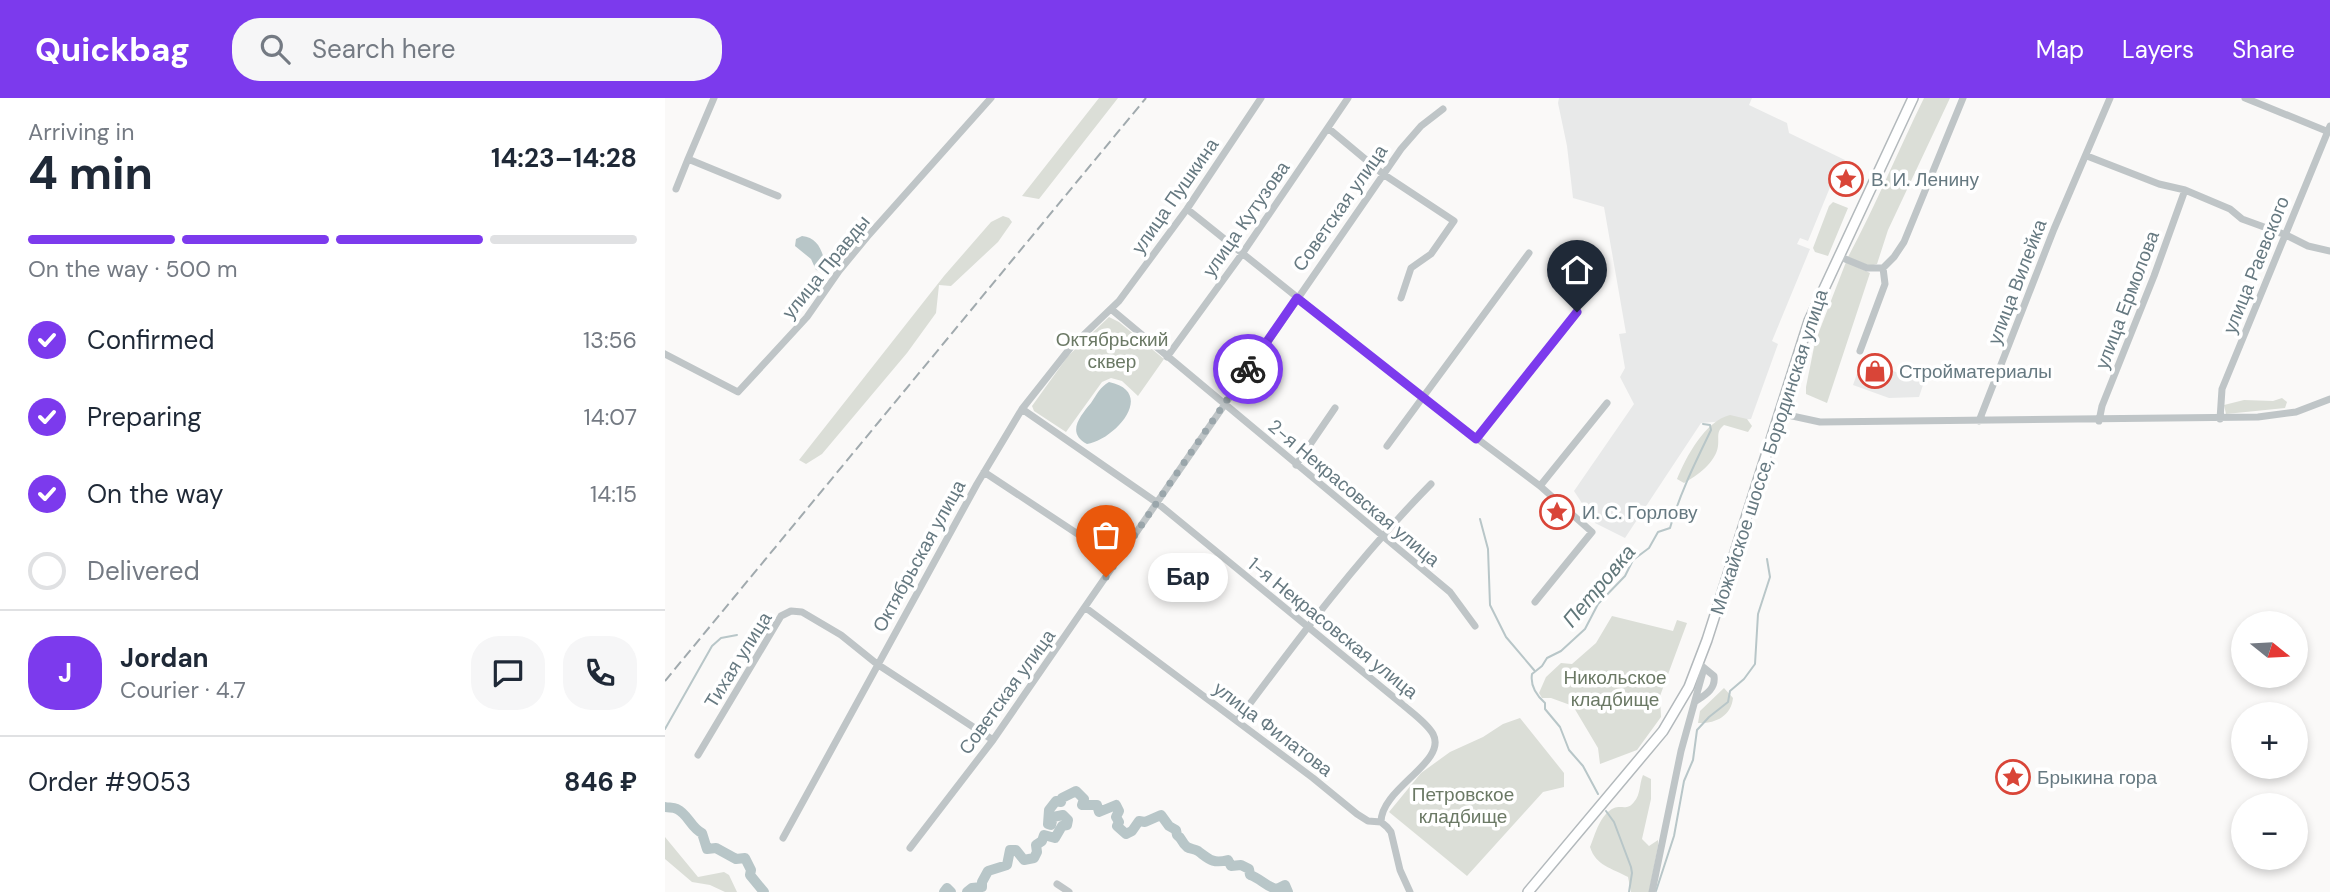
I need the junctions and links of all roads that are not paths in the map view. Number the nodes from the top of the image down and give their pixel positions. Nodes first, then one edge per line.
1 (714, 98) edge
2 (991, 98) edge
3 (1261, 98) edge
4 (1348, 98) edge
5 (1913, 98) edge
6 (1963, 98) edge
7 (2110, 98) edge
8 (2245, 98) edge
9 (1443, 109) dead end
10 (1328, 128) junction
11 (2329, 130) edge
12 (2087, 156) junction
13 (688, 159) junction
14 (1383, 174) junction
15 (676, 190) dead end
16 (2185, 190) junction
17 (778, 196) dead end
18 (1187, 209) junction
19 (2286, 234) junction
20 (2330, 251) edge
21 (1529, 253) dead end
22 (1242, 254) junction
23 (1838, 256) junction
24 (1883, 268) junction
25 (1297, 298) junction
26 (1401, 298) dead end
27 (1111, 309) junction
28 (1577, 312) dead end
29 (1860, 351) dead end
30 (665, 354) edge
31 (1167, 357) junction
32 (1423, 398) junction
33 (2330, 400) edge
34 (1607, 403) dead end
35 (1224, 405) junction
36 (1335, 408) dead end
37 (1022, 409) junction
38 (1778, 413) junction
39 (2220, 419) junction
40 (1979, 421) junction
41 (2098, 421) junction
42 (1476, 439) junction
43 (1387, 446) dead end
44 (1296, 465) junction
45 (985, 472) junction
46 (1431, 484) dead end
47 (1540, 486) junction
48 (1156, 502) junction
49 (1382, 538) junction
50 (1118, 559) junction
51 (1535, 602) dead end
52 (1086, 608) junction
53 (1475, 626) dead end
54 (1307, 628) junction
55 (877, 664) junction
56 (1701, 666) junction
57 (1696, 702) junction
58 (1237, 721) junction
59 (993, 740) junction
60 (698, 755) dead end
61 (1381, 822) junction
62 (783, 838) dead end
63 (910, 848) dead end
64 (1057, 884) dead end
65 (1069, 892) edge
66 (1411, 892) edge
67 (1528, 892) edge
68 (1652, 892) edge

1 - 13 street
2 - 30 street, улица Правды
3 - 18 street, улица Пушкина
4 - 10 street, улица Кутузова
5 - 23 main road, Можайское шоссе, Бородинская улица
6 - 24 street
7 - 12 street, улица Вилейка
8 - 11 street
9 - 14 street, Советская улица
10 - 14 street
10 - 22 street, улица Кутузова
11 - 19 street, улица Раевского
12 - 16 street
12 - 40 street, улица Вилейка
13 - 15 street
13 - 17 street
14 - 25 street, Советская улица
14 - 26 street
16 - 19 street
16 - 41 street, улица Ермолова
18 - 22 street
18 - 27 street, улица Пушкина
19 - 20 street
19 - 39 street, улица Раевского
21 - 32 street
22 - 25 street
22 - 31 street, улица Кутузова
23 - 24 street
23 - 38 main road, Можайское шоссе, Бородинская улица
24 - 29 street
25 - 32 street
25 - 35 street, Советская улица
27 - 31 street, 2-я Некрасовская улица
27 - 37 street, Октябрьская улица
28 - 42 street
31 - 35 street, 2-я Некрасовская улица
32 - 42 street
32 - 43 street
33 - 39 street
34 - 47 street
35 - 44 street, 2-я Некрасовская улица
35 - 48 street, Советская улица
36 - 44 street
37 - 45 street, Октябрьская улица
37 - 48 street, 1-я Некрасовская улица
38 - 40 street
38 - 56 main road, Можайское шоссе, Бородинская улица
39 - 41 street
40 - 41 street
42 - 47 street
44 - 49 street, 2-я Некрасовская улица
45 - 50 street
45 - 55 street, Октябрьская улица
46 - 49 street
47 - 51 street
48 - 50 street, Советская улица
48 - 54 street, 1-я Некрасовская улица
49 - 53 street, 2-я Некрасовская улица
49 - 54 street
50 - 52 street, Советская улица
52 - 58 street, улица Филатова
52 - 59 street, Советская улица
54 - 58 street
54 - 61 street, 1-я Некрасовская улица
55 - 59 street, Тихая улица
55 - 60 street, Тихая улица
55 - 62 street, Октябрьская улица
56 - 57 street
56 - 57 street
56 - 67 main road, Можайское шоссе, Бородинская улица
57 - 68 street
58 - 61 street, улица Филатова
59 - 63 street, Советская улица
61 - 66 street
64 - 65 street

